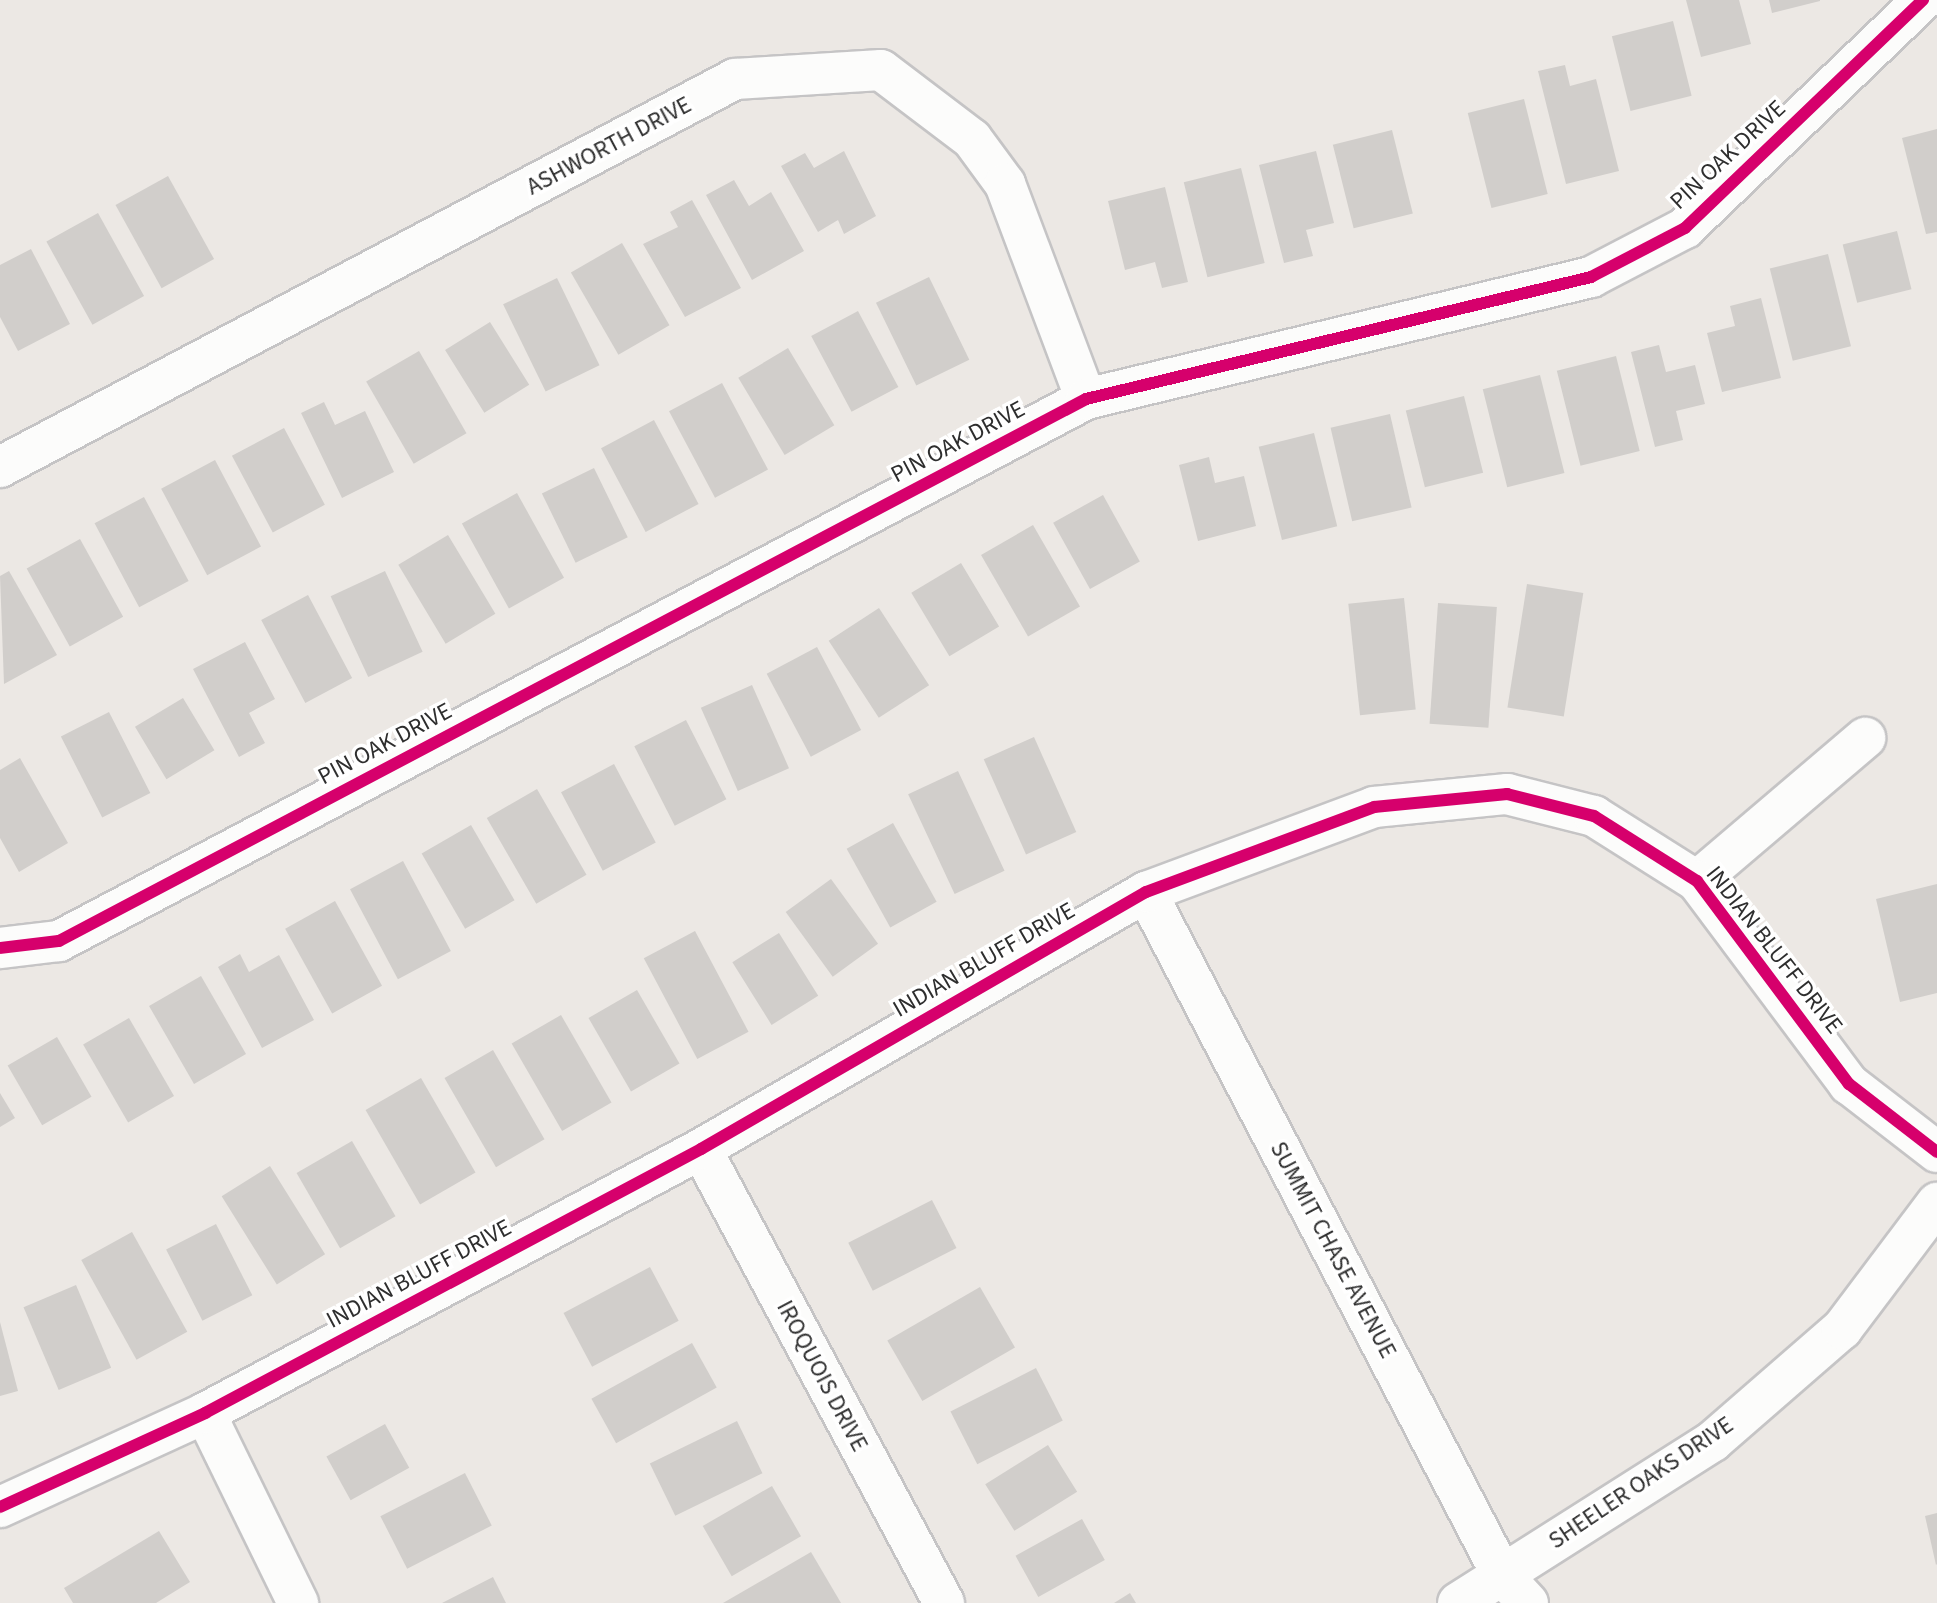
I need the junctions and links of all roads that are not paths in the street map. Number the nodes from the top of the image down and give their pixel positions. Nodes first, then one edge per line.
1 (1923, 0) edge
2 (1086, 399) junction
3 (0, 467) edge
4 (1865, 738) dead end
5 (1697, 881) junction
6 (1146, 892) junction
7 (0, 948) edge
8 (701, 1149) junction
9 (1937, 1152) edge
10 (1937, 1203) edge
11 (205, 1413) junction
12 (0, 1507) edge
13 (1515, 1589) edge
14 (298, 1603) edge
15 (944, 1603) edge
16 (1458, 1603) edge

1 - 2 street, PIN OAK DRIVE
2 - 3 street, ASHWORTH DRIVE
2 - 7 street, PIN OAK DRIVE
4 - 5 street
5 - 6 street, INDIAN BLUFF DRIVE
5 - 9 street, INDIAN BLUFF DRIVE
6 - 8 street, INDIAN BLUFF DRIVE
6 - 13 street, SUMMIT CHASE AVENUE
8 - 11 street, INDIAN BLUFF DRIVE
8 - 15 street, IROQUOIS DRIVE
10 - 13 street, SHEELER OAKS DRIVE
11 - 12 street, INDIAN BLUFF DRIVE
11 - 14 street
13 - 16 street, SHEELER OAKS DRIVE

